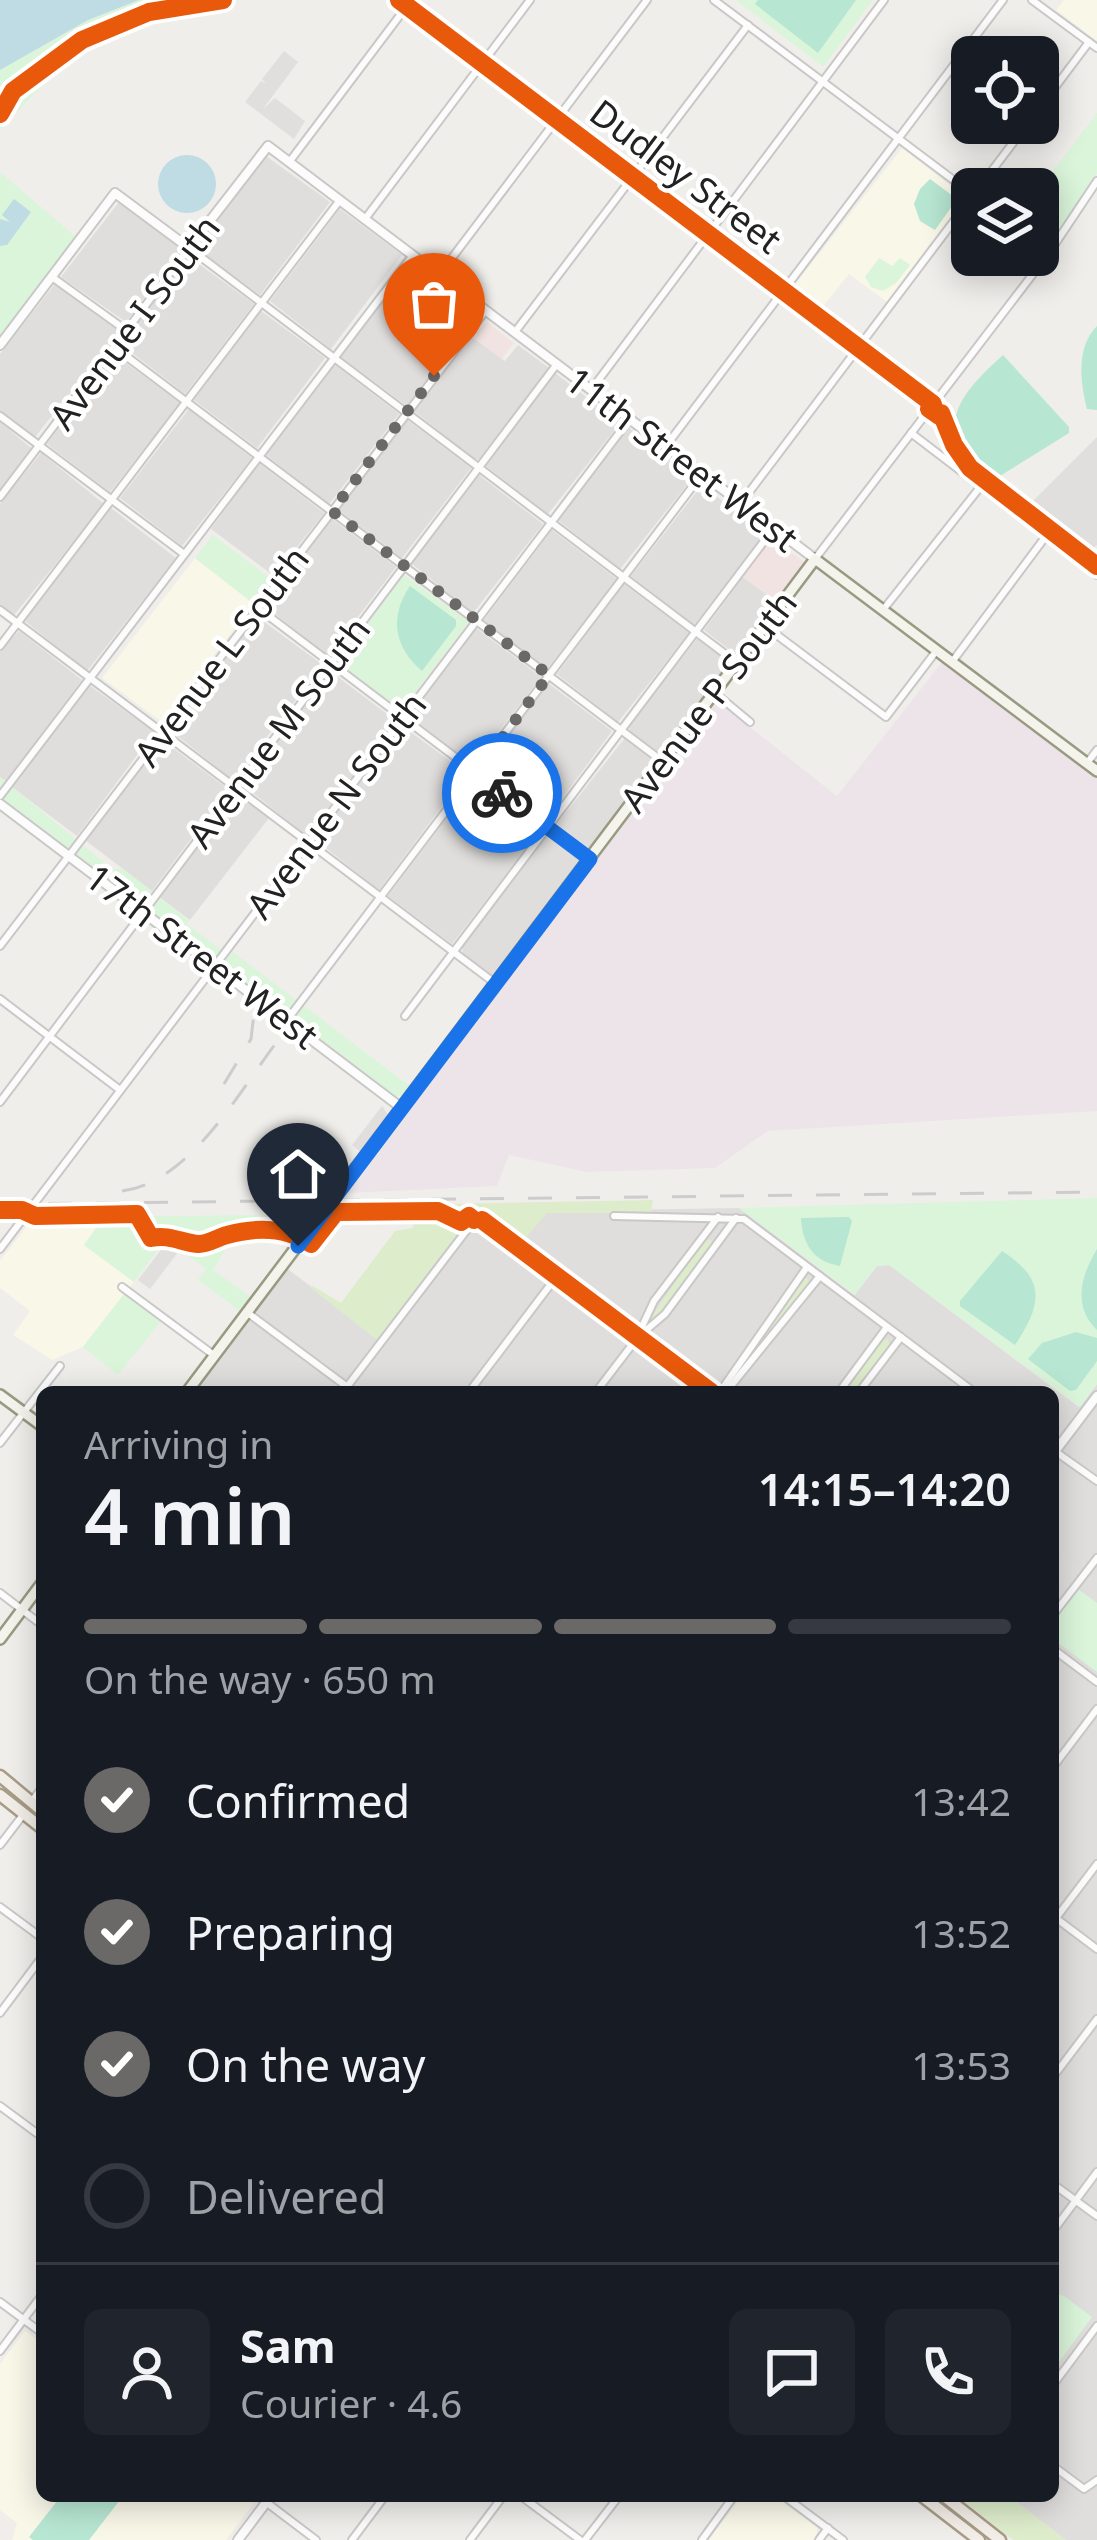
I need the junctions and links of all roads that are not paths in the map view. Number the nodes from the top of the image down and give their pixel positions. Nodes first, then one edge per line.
1 (530, 0) edge
2 (647, 0) edge
3 (714, 0) edge
4 (884, 0) edge
5 (1003, 0) edge
6 (1032, 0) edge
7 (403, 3) edge
8 (748, 26) junction
9 (1089, 42) junction
10 (1097, 48) edge
11 (482, 63) junction
12 (823, 82) junction
13 (1059, 82) edge
14 (557, 119) junction
15 (898, 138) junction
16 (1012, 144) edge
17 (268, 146) joint
18 (290, 162) junction
19 (994, 168) edge
20 (633, 176) junction
21 (951, 177) edge
22 (1097, 181) edge
23 (340, 200) junction
24 (365, 219) junction
25 (951, 225) edge
26 (708, 233) junction
27 (1059, 238) edge
28 (190, 248) junction
29 (412, 255) junction
30 (439, 275) junction
31 (1031, 276) edge
32 (52, 277) junction
33 (783, 290) junction
34 (261, 303) junction
35 (486, 310) junction
36 (127, 331) junction
37 (515, 332) junction
38 (0, 345) edge
39 (114, 347) junction
40 (859, 347) junction
41 (334, 358) junction
42 (557, 364) junction
43 (590, 389) junction
44 (186, 401) junction
45 (933, 404) junction
46 (406, 412) junction
47 (0, 416) edge
48 (629, 419) junction
49 (911, 433) junction
50 (40, 446) junction
51 (666, 446) junction
52 (259, 456) junction
53 (479, 467) junction
54 (702, 474) junction
55 (980, 486) junction
56 (0, 497) edge
57 (111, 500) junction
58 (741, 503) junction
59 (332, 511) junction
60 (551, 522) junction
61 (774, 529) junction
62 (1046, 536) junction
63 (184, 554) junction
64 (815, 559) junction
65 (404, 566) junction
66 (1097, 574) edge
67 (624, 577) junction
68 (258, 608) junction
69 (0, 610) edge
70 (883, 610) junction
71 (476, 621) junction
72 (17, 623) junction
73 (765, 626) junction
74 (696, 631) junction
75 (0, 646) edge
76 (937, 650) junction
77 (952, 662) junction
78 (330, 663) junction
79 (737, 663) junction
80 (549, 675) junction
81 (90, 677) junction
82 (715, 693) junction
83 (403, 718) junction
84 (750, 722) dead end
85 (621, 730) junction
86 (163, 732) junction
87 (1097, 750) edge
88 (663, 761) junction
89 (1092, 767) edge
90 (476, 773) junction
91 (236, 787) junction
92 (0, 800) edge
93 (547, 827) junction
94 (309, 842) junction
95 (69, 856) junction
96 (590, 859) junction
97 (381, 897) junction
98 (143, 912) junction
99 (0, 946) edge
100 (453, 951) junction
101 (214, 966) junction
102 (496, 984) junction
103 (0, 999) edge
104 (405, 1016) dead end
105 (287, 1020) junction
106 (48, 1037) junction
107 (120, 1090) junction
108 (0, 1102) edge
109 (403, 1109) junction
110 (614, 1216) dead end
111 (718, 1217) junction
112 (737, 1217) junction
113 (709, 1230) junction
114 (720, 1239) junction
115 (0, 1249) edge
116 (807, 1266) junction
117 (557, 1276) junction
118 (820, 1276) junction
119 (122, 1286) dead end
120 (248, 1313) junction
121 (887, 1327) junction
122 (638, 1337) junction
123 (901, 1337) junction
124 (214, 1356) junction
125 (60, 1366) dead end
126 (44, 1386) edge
127 (192, 1386) edge
128 (343, 1386) edge
129 (351, 1386) edge
130 (474, 1386) edge
131 (601, 1386) edge
132 (710, 1386) edge
133 (723, 1386) edge
134 (724, 1386) edge
135 (843, 1386) edge
136 (864, 1386) edge
137 (964, 1386) edge
138 (0, 1395) edge
139 (36, 1396) edge
140 (1097, 1396) edge
141 (23, 1412) junction
142 (36, 1422) edge
143 (0, 1443) edge
144 (1059, 1445) edge
145 (1059, 1455) edge
146 (1097, 1481) edge
147 (1097, 1558) edge
148 (36, 1591) edge
149 (0, 1593) edge
150 (1059, 1607) edge
151 (22, 1610) junction
152 (36, 1620) edge
153 (0, 1640) edge
154 (1059, 1654) edge
155 (1097, 1682) edge
156 (1097, 1709) edge
157 (1059, 1759) edge
158 (0, 1777) edge
159 (0, 1795) edge
160 (36, 1805) edge
161 (23, 1814) junction
162 (36, 1824) edge
163 (0, 1845) edge
164 (1097, 1864) edge
165 (0, 1907) edge
166 (1059, 1912) edge
167 (1059, 1922) edge
168 (36, 1934) edge
169 (1097, 1949) edge
170 (36, 1965) edge
171 (0, 2014) edge
172 (1097, 2019) edge
173 (1059, 2069) edge
174 (0, 2106) edge
175 (36, 2129) edge
176 (1097, 2172) edge
177 (1059, 2188) edge
178 (1076, 2200) junction
179 (1097, 2216) edge
180 (1059, 2222) edge
181 (0, 2302) edge
182 (36, 2303) edge
183 (24, 2319) junction
184 (1097, 2326) edge
185 (36, 2328) edge
186 (0, 2350) edge
187 (1059, 2377) edge
188 (1059, 2470) edge
189 (1097, 2480) edge
190 (262, 2502) edge
191 (270, 2502) edge
192 (380, 2502) edge
193 (498, 2502) edge
194 (529, 2502) edge
195 (614, 2502) edge
196 (730, 2502) edge
197 (792, 2502) edge
198 (930, 2502) edge
199 (952, 2502) edge
200 (828, 2528) junction
201 (238, 2540) edge
202 (316, 2540) edge
203 (352, 2540) edge
204 (470, 2540) edge
205 (583, 2540) edge
206 (702, 2540) edge
207 (819, 2540) edge
208 (843, 2540) edge
209 (979, 2540) edge
210 (1000, 2540) edge

1 - 11 street
2 - 14 street
3 - 8 street
4 - 12 street
5 - 15 street
6 - 9 street
7 - 11 street, Dudley Street
7 - 18 street
8 - 12 street
8 - 20 street
9 - 10 street
9 - 13 street
11 - 14 street, Dudley Street
11 - 24 street
12 - 15 street
12 - 26 street
14 - 20 street, Dudley Street
14 - 30 street
15 - 21 street
15 - 33 street
16 - 19 street
17 - 18 street, 11th Street West
17 - 28 street, Avenue I South
18 - 23 street, 11th Street West
20 - 26 street, Dudley Street
20 - 37 street
22 - 27 street, Avenue P South
23 - 24 street, 11th Street West
23 - 34 street
24 - 29 street, 11th Street West
25 - 40 street
26 - 33 street, Dudley Street
26 - 43 street
28 - 32 street
28 - 34 street
28 - 36 street, Avenue I South
29 - 30 street, 11th Street West
29 - 41 street
30 - 35 street, 11th Street West
31 - 45 street, Avenue P South
32 - 36 street
32 - 38 street
33 - 40 street, Dudley Street
33 - 51 street
34 - 41 street
34 - 44 street
35 - 37 street, 11th Street West
35 - 46 street, Avenue L South
36 - 39 street, Avenue I South
37 - 42 street, 11th Street West
39 - 44 street
39 - 50 street, Avenue I South
40 - 45 street, Dudley Street
40 - 58 street
41 - 46 street
41 - 52 street
42 - 43 street, 11th Street West
42 - 53 street, Avenue M South
43 - 48 street, 11th Street West
44 - 52 street
44 - 57 street
45 - 49 street, Avenue P South
46 - 53 street
46 - 59 street, Avenue L South
47 - 50 street
48 - 51 street, 11th Street West
48 - 60 street, Avenue N South
49 - 55 street
49 - 64 street, Avenue P South
50 - 56 street, Avenue I South
50 - 57 street
51 - 54 street, 11th Street West
52 - 59 street
52 - 63 street
53 - 60 street
53 - 65 street, Avenue M South
54 - 58 street, 11th Street West
54 - 67 street
55 - 62 street
55 - 70 street
57 - 63 street
57 - 72 street
58 - 61 street, 11th Street West
59 - 65 street
59 - 68 street, Avenue L South
60 - 67 street
60 - 71 street, Avenue N South
61 - 64 street, 11th Street West
61 - 74 street
62 - 66 street
62 - 77 street
63 - 81 street
64 - 70 main road, 11th Street West
64 - 73 main road, Avenue P South
65 - 71 street
65 - 78 street, Avenue M South
67 - 74 street
67 - 80 street
68 - 78 street
68 - 86 street, Avenue L South
69 - 72 street
70 - 76 main road, 11th Street West
71 - 80 street
71 - 83 street, Avenue N South
72 - 75 street
72 - 81 street
73 - 76 street
73 - 79 main road, Avenue P South
74 - 79 street
74 - 85 street
76 - 77 main road, 11th Street West
77 - 89 main road, 11th Street West
78 - 83 street
78 - 91 street, Avenue M South
79 - 82 main road, Avenue P South
80 - 85 street
80 - 90 street
81 - 86 street
81 - 92 street
82 - 84 street
82 - 88 main road, Avenue P South
83 - 90 street
83 - 94 street, Avenue N South
85 - 88 street
85 - 93 street
86 - 91 street
86 - 95 street, Avenue L South
87 - 89 street
88 - 96 main road, Avenue P South
90 - 93 street
90 - 97 street
91 - 94 street
91 - 98 street, Avenue M South
92 - 95 street, 17th Street West
93 - 96 street
93 - 100 street
94 - 97 street
94 - 101 street, Avenue N South
95 - 98 street, 17th Street West
95 - 99 street, Avenue L South
96 - 102 main road, Avenue P South
97 - 100 street
97 - 105 street
98 - 101 street, 17th Street West
98 - 106 street, Avenue M South
100 - 102 street
100 - 104 street
101 - 105 street, 17th Street West
101 - 107 street, Avenue N South
102 - 109 main road, Avenue P South
103 - 106 street
105 - 109 street, 17th Street West
106 - 107 street
106 - 108 street, Avenue M South
107 - 115 street, Avenue N South
109 - 120 main road, Avenue P South
110 - 111 street
111 - 112 street
111 - 113 street
112 - 114 street
112 - 116 street
113 - 114 street
113 - 122 street
114 - 122 street
116 - 118 street
116 - 133 street
117 - 122 street
117 - 129 street
117 - 130 street
118 - 121 street
118 - 134 street
119 - 124 street
120 - 124 main road, Avenue P South
120 - 128 street
121 - 123 street
121 - 135 street
122 - 131 street
122 - 132 street
123 - 136 street
123 - 137 street
124 - 127 main road, Avenue P South
125 - 126 street
138 - 141 main road
139 - 141 street
140 - 144 street
141 - 142 main road
141 - 143 street
145 - 146 street
147 - 150 street
148 - 151 main road
149 - 151 street
151 - 152 street
151 - 153 main road
154 - 155 street
156 - 157 street
158 - 160 main road
159 - 161 main road
161 - 162 main road
161 - 163 street
164 - 166 street
165 - 168 street
167 - 169 street
170 - 171 street
172 - 173 street
174 - 175 street
176 - 178 street
177 - 178 street
178 - 179 street
178 - 180 street
181 - 183 street
182 - 183 street
183 - 185 street
183 - 186 street
184 - 187 street
188 - 189 street
190 - 201 street
191 - 202 street
192 - 203 street
193 - 204 street
194 - 205 street
195 - 205 street
196 - 206 street
197 - 200 street
198 - 209 main road
199 - 210 main road
200 - 207 street
200 - 208 street

